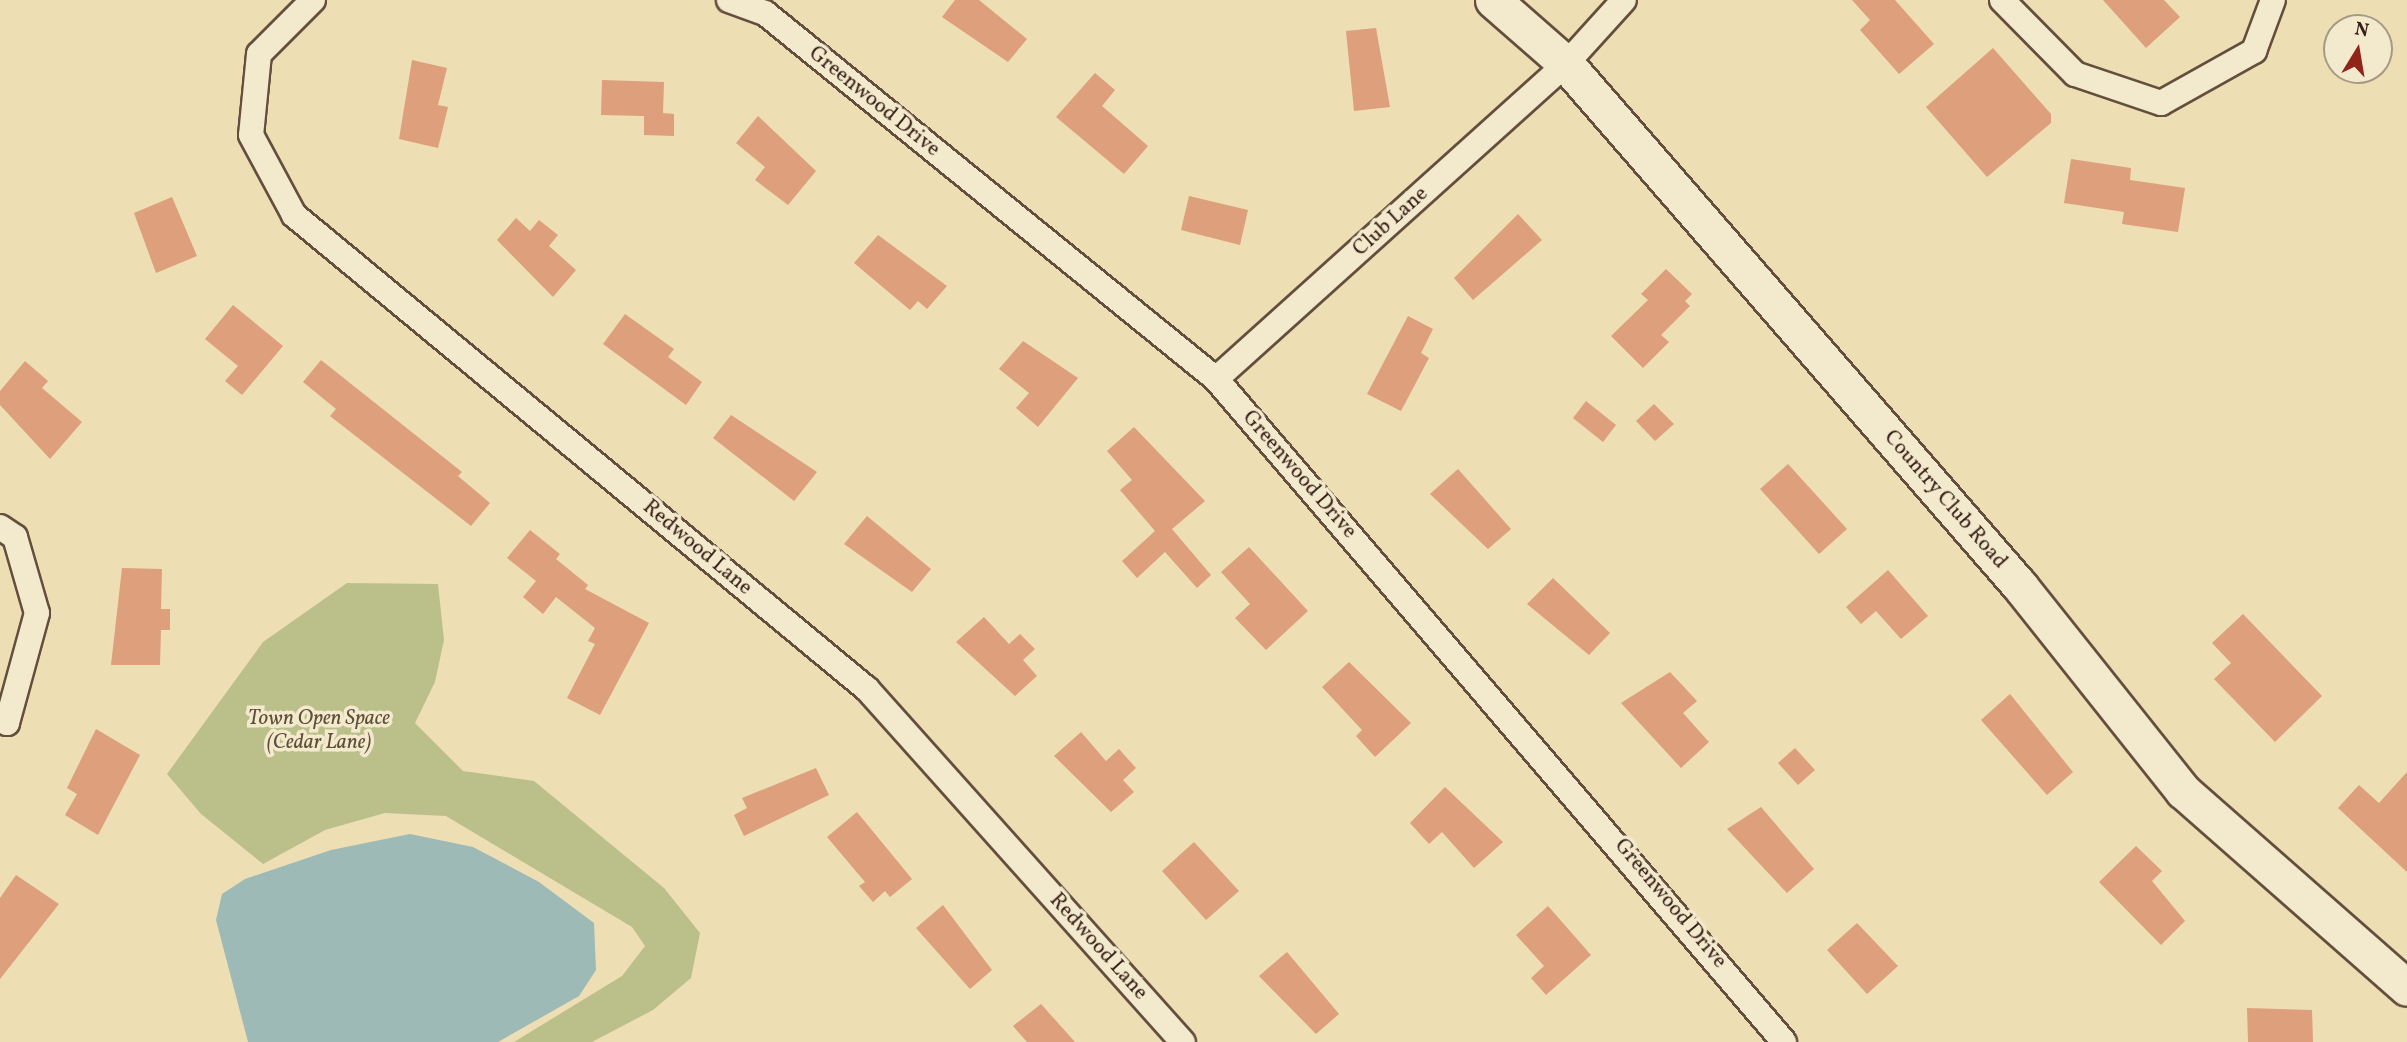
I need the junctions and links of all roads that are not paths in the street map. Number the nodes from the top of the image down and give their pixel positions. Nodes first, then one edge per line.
1 (313, 0) edge
2 (729, 0) edge
3 (1493, 0) edge
4 (1625, 0) edge
5 (2002, 0) edge
6 (2273, 0) edge
7 (1566, 64) junction
8 (1216, 379) junction
9 (0, 527) edge
10 (2, 724) edge
11 (2407, 988) edge
12 (1183, 1042) edge
13 (1784, 1042) edge

1 - 12 street, Redwood Lane
2 - 8 street, Greenwood Drive
3 - 7 street, Country Club Road
4 - 7 street, Club Lane
5 - 6 street
7 - 8 street, Club Lane
7 - 11 street, Country Club Road
8 - 13 street, Greenwood Drive
9 - 10 street

